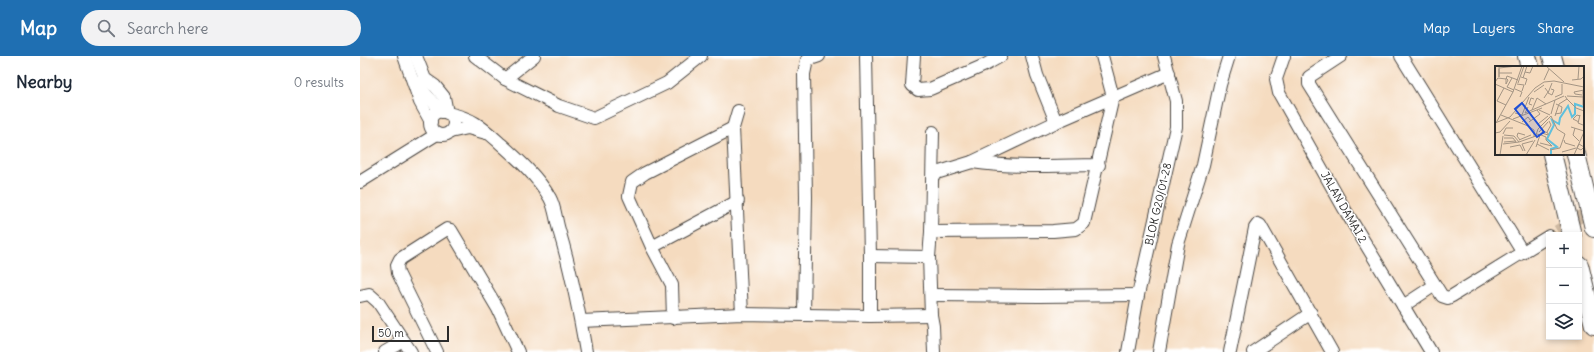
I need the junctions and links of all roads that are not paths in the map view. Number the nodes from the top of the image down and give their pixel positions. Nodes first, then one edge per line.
1 (404, 56) edge
2 (416, 56) edge
3 (475, 56) edge
4 (534, 56) edge
5 (701, 56) edge
6 (819, 56) edge
7 (866, 56) edge
8 (914, 56) edge
9 (1001, 56) edge
10 (1032, 56) edge
11 (1102, 56) edge
12 (1164, 56) edge
13 (1229, 56) edge
14 (1284, 56) edge
15 (1341, 56) edge
16 (1401, 56) edge
17 (1527, 56) edge
18 (1552, 56) edge
19 (1530, 66) edge
20 (1555, 66) edge
21 (1169, 73) junction
22 (505, 79) junction
23 (412, 80) junction
24 (1113, 97) junction
25 (738, 111) dead end
26 (444, 112) junction
27 (431, 122) junction
28 (1056, 122) junction
29 (733, 128) junction
30 (450, 132) junction
31 (933, 132) dead end
32 (437, 134) junction
33 (491, 135) junction
34 (1552, 155) edge
35 (1576, 155) edge
36 (972, 162) junction
37 (1099, 165) junction
38 (933, 174) junction
39 (360, 182) edge
40 (738, 201) junction
41 (1594, 228) edge
42 (931, 232) junction
43 (1557, 232) edge
44 (1546, 240) edge
45 (652, 247) junction
46 (1523, 253) junction
47 (870, 256) junction
48 (929, 257) junction
49 (1580, 268) edge
50 (1435, 285) junction
51 (931, 295) junction
52 (1138, 295) junction
53 (360, 296) edge
54 (1403, 306) junction
55 (1311, 313) junction
56 (742, 314) junction
57 (804, 314) junction
58 (931, 315) junction
59 (870, 316) junction
60 (672, 318) junction
61 (581, 321) junction
62 (1594, 325) edge
63 (404, 341) junction
64 (385, 352) edge
65 (410, 352) edge
66 (437, 352) edge
67 (518, 352) edge
68 (586, 352) edge
69 (934, 352) edge
70 (1128, 352) edge
71 (1159, 352) edge
72 (1230, 352) edge
73 (1253, 352) edge
74 (1332, 352) edge
75 (1431, 352) edge

1 - 23 street
2 - 26 street
3 - 22 street
4 - 22 street
5 - 22 street
6 - 57 street
7 - 47 street
8 - 9 street
10 - 28 street
11 - 24 street
12 - 21 street, BLOK G20/01-28
13 - 71 street
14 - 54 street, JALAN DAMAI 2
15 - 50 street
16 - 46 street
17 - 19 highway
18 - 20 highway
21 - 24 street
21 - 52 street, BLOK G20/01-28
23 - 26 street
23 - 27 street
24 - 28 street
24 - 37 street
25 - 29 street
26 - 27 street
26 - 30 street
26 - 33 street
27 - 32 street
28 - 36 street
29 - 40 street
29 - 45 street
30 - 32 street
30 - 33 street
31 - 38 street
32 - 39 street
33 - 61 street
34 - 43 highway
35 - 41 highway
36 - 37 street
36 - 38 street
37 - 42 street
38 - 42 street
40 - 45 street
40 - 56 street
42 - 48 street
44 - 46 street
45 - 60 street
46 - 50 street
47 - 48 street
47 - 59 street
48 - 51 street
49 - 62 highway
50 - 54 street
51 - 52 street
51 - 58 street
52 - 70 street, BLOK G20/01-28
53 - 63 street
54 - 75 street, JALAN DAMAI 2
55 - 72 street
55 - 73 street
55 - 74 street
56 - 57 street
56 - 60 street
57 - 59 street
58 - 59 street
58 - 69 street
60 - 61 street
61 - 68 street
63 - 64 street
63 - 65 street
66 - 67 street

